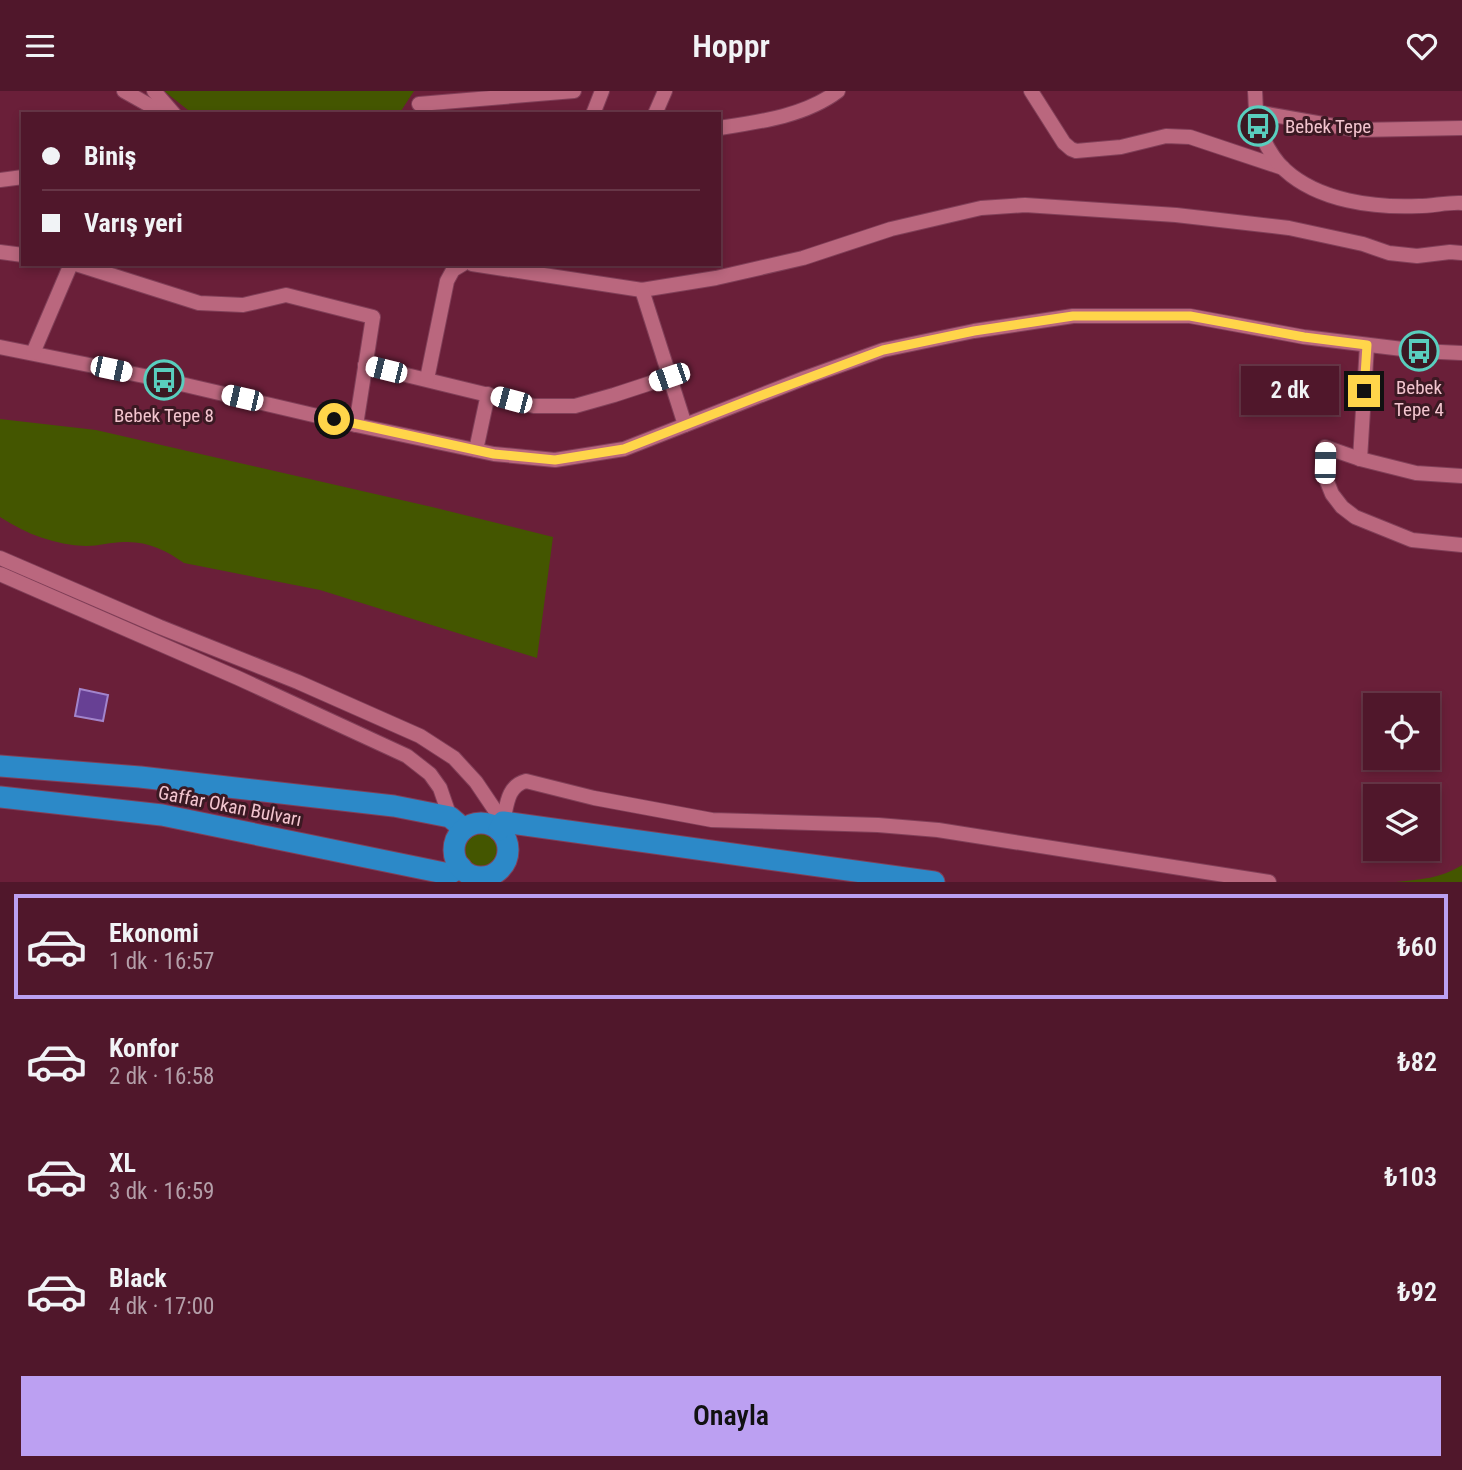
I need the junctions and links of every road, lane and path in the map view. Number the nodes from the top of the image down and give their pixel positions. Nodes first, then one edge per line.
1 (124, 91) edge
2 (154, 91) edge
3 (574, 91) edge
4 (602, 91) edge
5 (665, 91) edge
6 (838, 91) edge
7 (1031, 91) edge
8 (1255, 91) edge
9 (419, 103) edge
10 (161, 112) edge
11 (172, 112) edge
12 (594, 112) edge
13 (656, 112) edge
14 (1256, 112) junction
15 (721, 128) edge
16 (1462, 128) edge
17 (1283, 168) junction
18 (21, 177) edge
19 (0, 180) edge
20 (1462, 203) edge
21 (0, 252) edge
22 (1462, 253) edge
23 (21, 255) edge
24 (73, 266) edge
25 (80, 266) edge
26 (460, 266) edge
27 (485, 266) edge
28 (642, 290) junction
29 (1367, 345) junction
30 (0, 347) edge
31 (33, 353) junction
32 (1462, 353) edge
33 (366, 365) junction
34 (669, 377) junction
35 (427, 379) junction
36 (488, 394) junction
37 (356, 425) junction
38 (685, 425) junction
39 (476, 450) junction
40 (1360, 459) junction
41 (1462, 476) edge
42 (1462, 545) edge
43 (0, 558) edge
44 (0, 574) edge
45 (0, 766) edge
46 (0, 797) edge
47 (457, 823) junction
48 (501, 826) junction
49 (455, 871) junction
50 (503, 879) edge
51 (934, 882) edge
52 (1269, 882) edge

1 - 10 street
2 - 11 street
3 - 9 street
4 - 12 street
5 - 13 street
6 - 15 street
7 - 17 street
8 - 14 street
14 - 16 street
14 - 17 street
17 - 20 street
18 - 19 street
21 - 23 street
22 - 28 street
24 - 31 street
25 - 33 street
26 - 35 street
27 - 28 street
28 - 34 street
29 - 32 street
29 - 38 street
29 - 40 street
30 - 31 street
31 - 37 street
33 - 35 street
33 - 37 street
34 - 36 street
34 - 38 street
35 - 36 street
36 - 39 street
37 - 39 street
38 - 39 street
40 - 41 street
40 - 42 street
43 - 48 street
44 - 47 street
45 - 47 highway, Gaffar Okan Bulvarı
46 - 49 highway, Gaffar Okan Bulvarı
47 - 48 highway, Gaffar Okan Bulvarı
47 - 49 highway
48 - 50 highway
48 - 51 highway, Gaffar Okan Bulvarı
48 - 52 street
49 - 50 highway, Gaffar Okan Bulvarı

